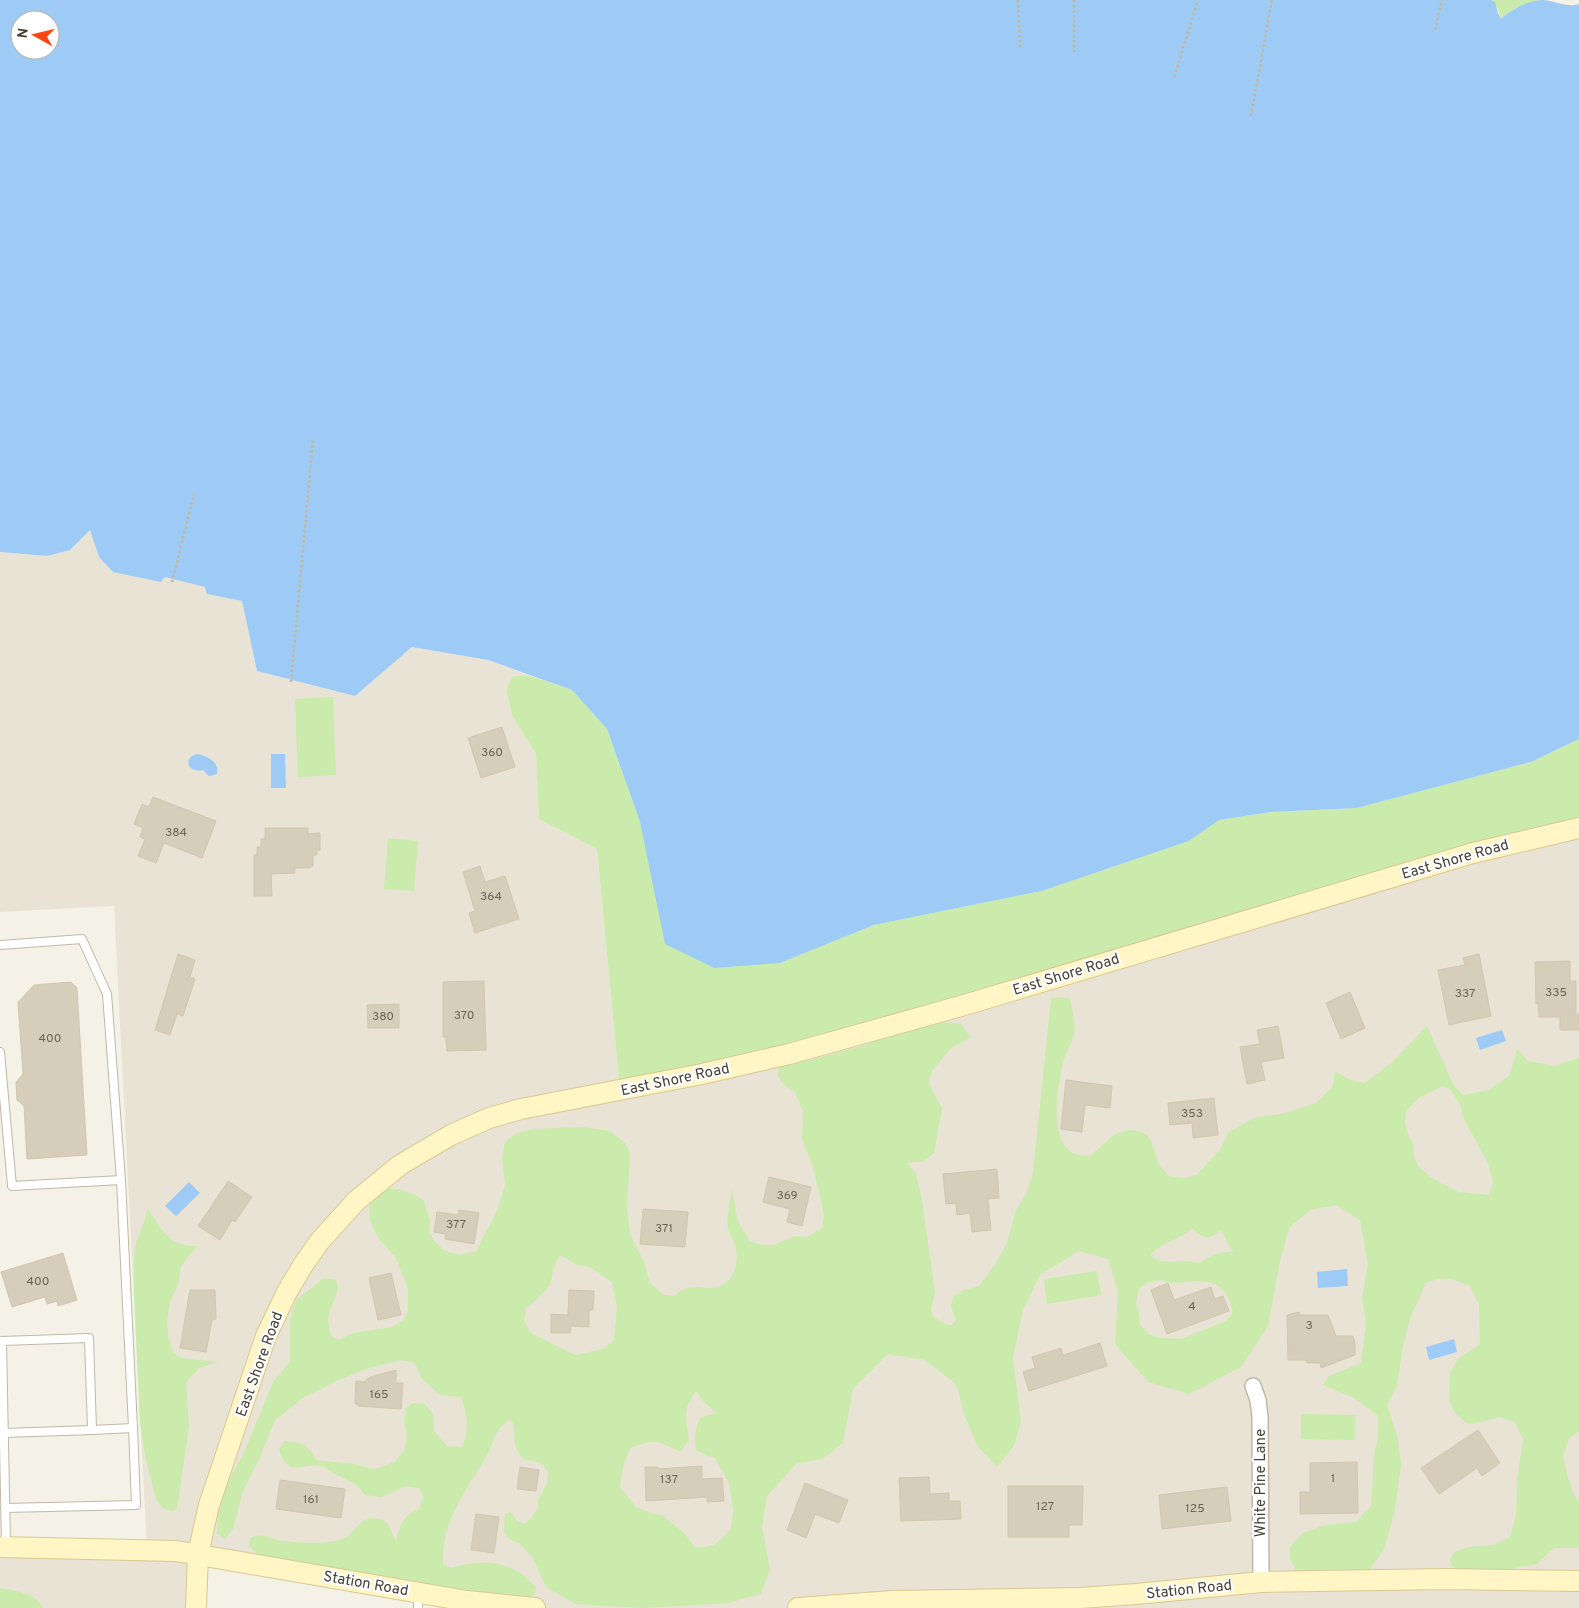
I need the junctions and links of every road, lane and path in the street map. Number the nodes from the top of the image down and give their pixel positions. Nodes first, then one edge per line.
1 (1018, 0) edge
2 (1074, 0) edge
3 (1198, 0) edge
4 (1272, 0) edge
5 (1442, 0) edge
6 (1435, 30) dead end
7 (1020, 49) dead end
8 (1074, 52) dead end
9 (1174, 77) dead end
10 (1251, 116) dead end
11 (313, 439) dead end
12 (194, 494) dead end
13 (172, 582) dead end
14 (291, 682) dead end
15 (1579, 828) edge
16 (0, 945) edge
17 (0, 1052) edge
18 (121, 1180) junction
19 (1253, 1386) dead end
20 (133, 1428) junction
21 (92, 1430) junction
22 (4, 1433) junction
23 (5, 1508) junction
24 (3, 1547) edge
25 (198, 1554) junction
26 (1579, 1581) edge
27 (1261, 1582) junction
28 (418, 1600) edge
29 (196, 1608) edge
30 (535, 1608) edge
31 (798, 1608) edge

1 - 7 path
2 - 8 path
3 - 9 path
4 - 10 path
5 - 6 path
11 - 14 path
12 - 13 path
15 - 25 main road, East Shore Road
16 - 18 lane
17 - 18 lane
18 - 20 lane
19 - 27 street, White Pine Lane
20 - 21 lane
20 - 23 lane
21 - 22 lane
21 - 22 lane
22 - 23 lane
23 - 24 lane
24 - 25 main road
25 - 28 main road, Station Road
25 - 29 main road, East Shore Road
26 - 27 main road, Station Road
27 - 31 main road, Station Road
28 - 30 main road, Station Road

